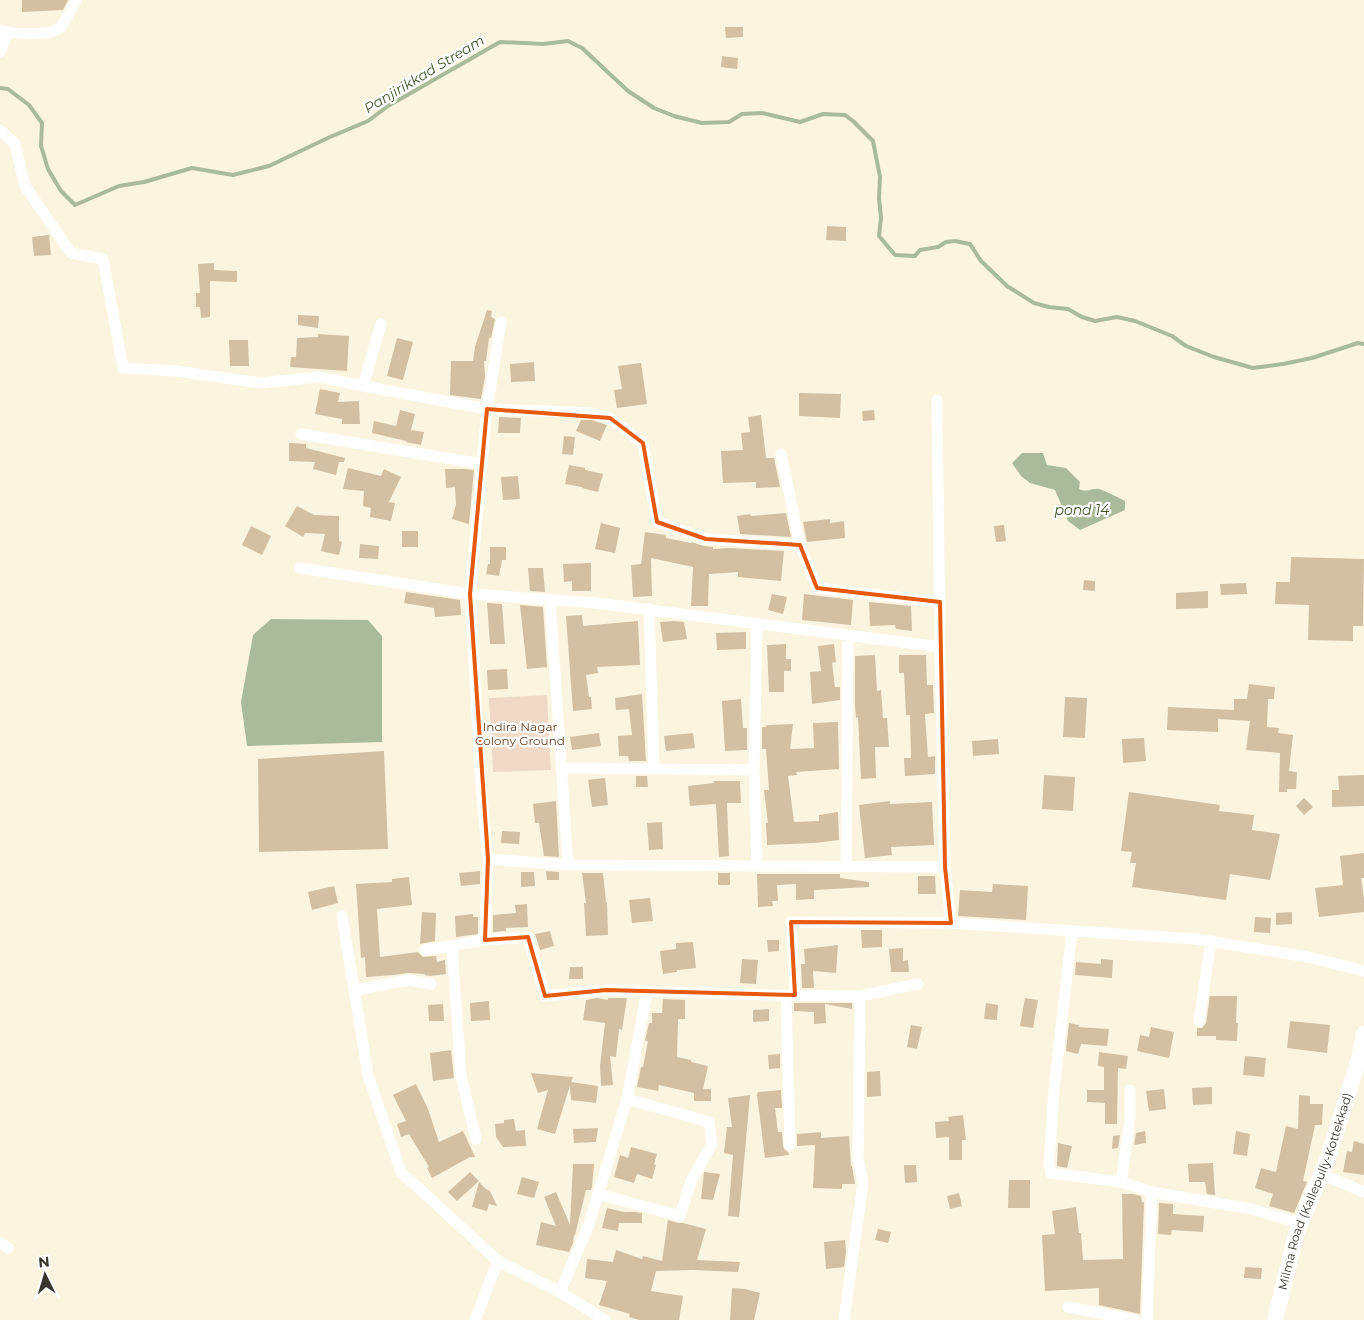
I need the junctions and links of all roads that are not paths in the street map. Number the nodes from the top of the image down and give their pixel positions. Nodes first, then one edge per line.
1 (76, 0) edge
2 (4, 31) edge
3 (0, 52) edge
4 (0, 130) edge
5 (501, 322) dead end
6 (381, 324) dead end
7 (363, 386) junction
8 (937, 400) dead end
9 (487, 409) junction
10 (301, 434) dead end
11 (780, 454) dead end
12 (482, 464) junction
13 (800, 545) junction
14 (300, 568) dead end
15 (470, 594) junction
16 (550, 599) junction
17 (940, 602) junction
18 (649, 610) junction
19 (756, 623) junction
20 (848, 635) junction
21 (940, 647) junction
22 (562, 768) junction
23 (654, 769) junction
24 (754, 770) junction
25 (488, 860) junction
26 (568, 864) junction
27 (757, 866) junction
28 (846, 866) junction
29 (945, 867) junction
30 (342, 916) dead end
31 (951, 923) junction
32 (1072, 931) junction
33 (485, 940) junction
34 (1211, 941) junction
35 (452, 946) junction
36 (425, 950) dead end
37 (1364, 972) edge
38 (431, 984) dead end
39 (918, 984) dead end
40 (355, 990) junction
41 (648, 992) junction
42 (790, 995) junction
43 (860, 996) junction
44 (1199, 1021) dead end
45 (1364, 1034) edge
46 (1130, 1090) dead end
47 (627, 1099) junction
48 (476, 1138) dead end
49 (790, 1146) dead end
50 (1321, 1174) junction
51 (1121, 1182) junction
52 (1152, 1192) junction
53 (1364, 1192) edge
54 (598, 1194) junction
55 (1301, 1223) junction
56 (498, 1261) junction
57 (560, 1292) junction
58 (1068, 1307) dead end
59 (1119, 1318) edge
60 (475, 1320) edge
61 (605, 1320) edge
62 (844, 1320) edge
63 (1135, 1320) edge
64 (1147, 1320) edge
65 (1275, 1320) edge

1 - 2 street
2 - 3 street
4 - 7 street
5 - 9 street
6 - 7 street
7 - 9 street
8 - 17 street
9 - 12 street
9 - 13 street
10 - 12 street
11 - 13 street
12 - 15 street
13 - 17 street
14 - 15 street
15 - 16 street
15 - 25 street
16 - 18 street
16 - 22 street
17 - 21 street
18 - 19 street
18 - 23 street
19 - 20 street
19 - 24 street
20 - 21 street
20 - 28 street
21 - 29 street
22 - 23 street
22 - 26 street
23 - 24 street
24 - 27 street
25 - 26 street
25 - 33 street
26 - 27 street
27 - 28 street
28 - 29 street
29 - 31 street
30 - 40 street
31 - 32 street
31 - 42 street
32 - 34 street
32 - 51 street
33 - 35 street
33 - 41 street
34 - 37 street
34 - 44 street
35 - 36 street
35 - 48 street
38 - 40 street
39 - 43 street
40 - 56 street
41 - 42 street
41 - 47 street
42 - 43 street
42 - 49 street
43 - 62 street
45 - 50 main road, Milma Road (Kallepully-Kottekkad)
46 - 51 street
47 - 54 street
47 - 54 street
50 - 53 street
50 - 55 main road, Milma Road (Kallepully-Kottekkad)
51 - 52 street
52 - 55 street
52 - 64 street
54 - 57 street
55 - 65 main road, Milma Road (Kallepully-Kottekkad)
56 - 57 street
56 - 60 street
57 - 61 street
58 - 59 street
59 - 63 street

